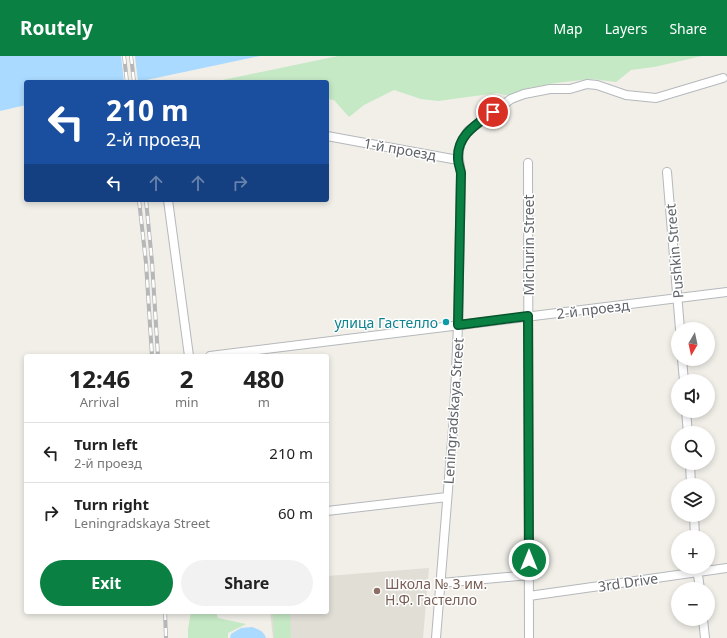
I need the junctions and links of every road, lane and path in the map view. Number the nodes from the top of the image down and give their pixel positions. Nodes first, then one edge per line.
1 (722, 78) dead end
2 (329, 136) edge
3 (458, 160) junction
4 (528, 163) dead end
5 (668, 172) dead end
6 (168, 202) edge
7 (727, 292) edge
8 (678, 299) junction
9 (528, 316) junction
10 (680, 322) edge
11 (458, 325) junction
12 (189, 354) edge
13 (226, 354) edge
14 (447, 498) junction
15 (329, 511) edge
16 (715, 568) edge
17 (727, 568) edge
18 (671, 573) edge
19 (529, 575) junction
20 (441, 583) junction
21 (529, 596) junction
22 (704, 626) edge
23 (436, 638) edge
24 (529, 638) edge
25 (705, 638) edge

1 - 3 street
2 - 3 street, 1-й проезд
3 - 11 street, Leningradskaya Street
4 - 9 street, Michurin Street
5 - 8 street, Pushkin Street
6 - 12 street
7 - 8 street, 2-й проезд
8 - 9 street, 2-й проезд
8 - 10 street, Pushkin Street
9 - 11 street, 2-й проезд
9 - 19 street, Michurin Street
11 - 13 street
11 - 14 street, Leningradskaya Street
14 - 15 street
14 - 20 street, Leningradskaya Street
16 - 17 street, 3rd Drive
18 - 21 street, 3rd Drive
19 - 20 street
19 - 21 street, Michurin Street
20 - 23 street, Leningradskaya Street
21 - 24 street, Michurin Street
22 - 25 street

